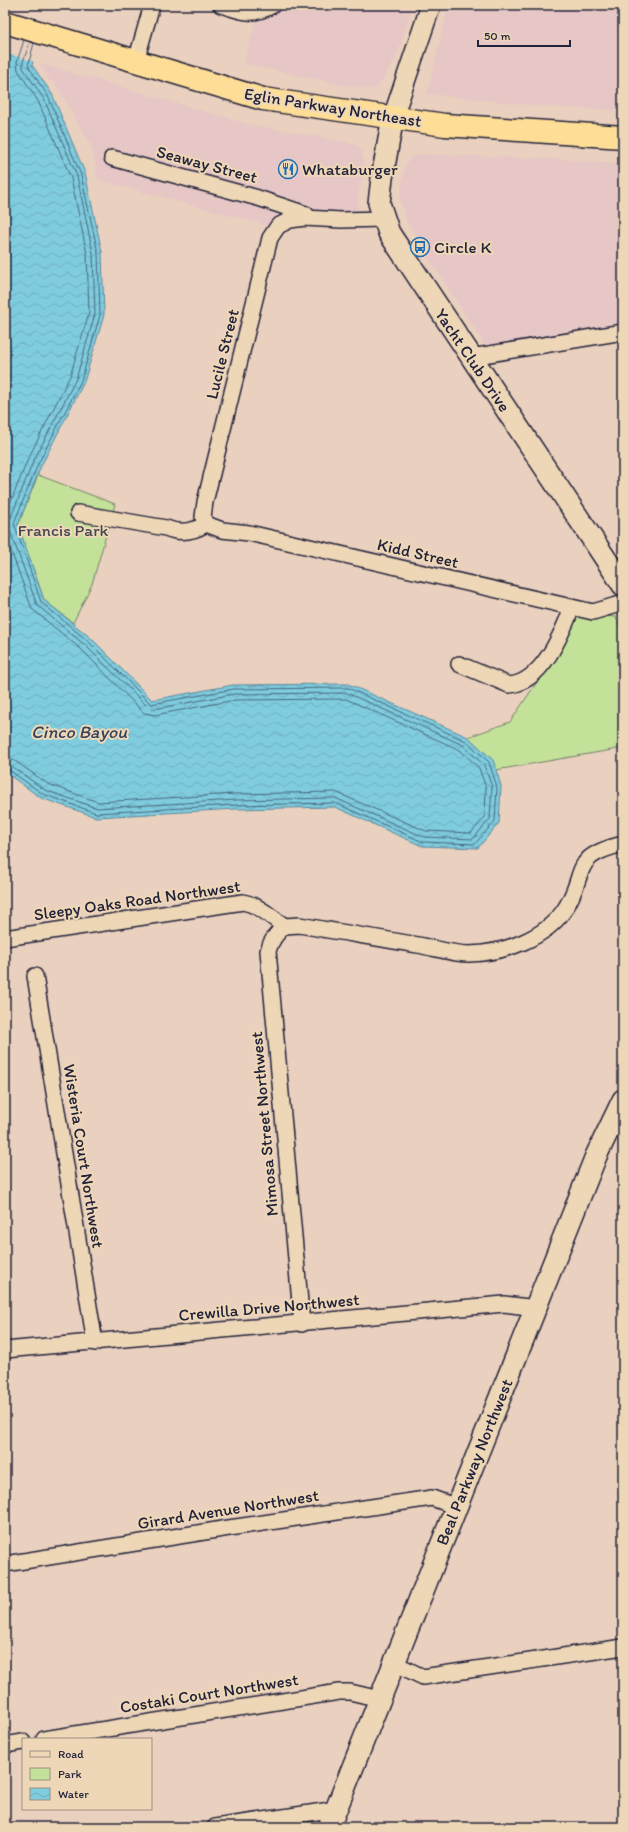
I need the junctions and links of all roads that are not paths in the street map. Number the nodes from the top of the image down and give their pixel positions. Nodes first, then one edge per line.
1 (152, 5) edge
2 (221, 5) edge
3 (273, 5) edge
4 (431, 5) edge
5 (5, 22) edge
6 (136, 61) junction
7 (393, 117) junction
8 (623, 137) edge
9 (112, 158) dead end
10 (308, 218) junction
11 (384, 219) junction
12 (623, 332) edge
13 (471, 357) junction
14 (78, 513) dead end
15 (206, 524) junction
16 (623, 585) edge
17 (623, 603) edge
18 (572, 608) junction
19 (459, 664) dead end
20 (623, 844) edge
21 (285, 926) junction
22 (5, 938) edge
23 (35, 976) dead end
24 (623, 1100) edge
25 (536, 1308) junction
26 (302, 1324) junction
27 (95, 1342) junction
28 (5, 1350) edge
29 (457, 1507) junction
30 (5, 1564) edge
31 (623, 1646) edge
32 (394, 1664) junction
33 (380, 1699) junction
34 (50, 1738) edge
35 (22, 1742) edge
36 (5, 1745) edge
37 (333, 1818) edge
38 (215, 1827) edge

1 - 6 street
2 - 3 street
4 - 7 street
5 - 6 highway, Eglin Parkway Northeast
6 - 7 highway, Eglin Parkway Northeast
7 - 8 highway, Eglin Parkway Northeast
7 - 11 main road, Yacht Club Drive
9 - 10 street, Seaway Street
10 - 11 street, Seaway Street
10 - 15 street, Lucile Street
11 - 13 main road, Yacht Club Drive
12 - 13 street
13 - 16 main road, Yacht Club Drive
14 - 15 street
15 - 18 street, Kidd Street
17 - 18 street, Kidd Street
18 - 19 street
20 - 21 street
21 - 22 street, Sleepy Oaks Road Northwest
21 - 26 street, Mimosa Street Northwest
23 - 27 street, Wisteria Court Northwest
24 - 25 main road, Beal Parkway Northwest
25 - 26 street, Crewilla Drive Northwest
25 - 29 main road, Beal Parkway Northwest
26 - 27 street, Crewilla Drive Northwest
27 - 28 street, Crewilla Drive Northwest
29 - 30 street, Girard Avenue Northwest
29 - 32 main road, Beal Parkway Northwest
31 - 32 street
32 - 33 main road, Beal Parkway Northwest
33 - 34 street, Costaki Court Northwest
33 - 37 main road, Beal Parkway Northwest
35 - 36 street
37 - 38 street

